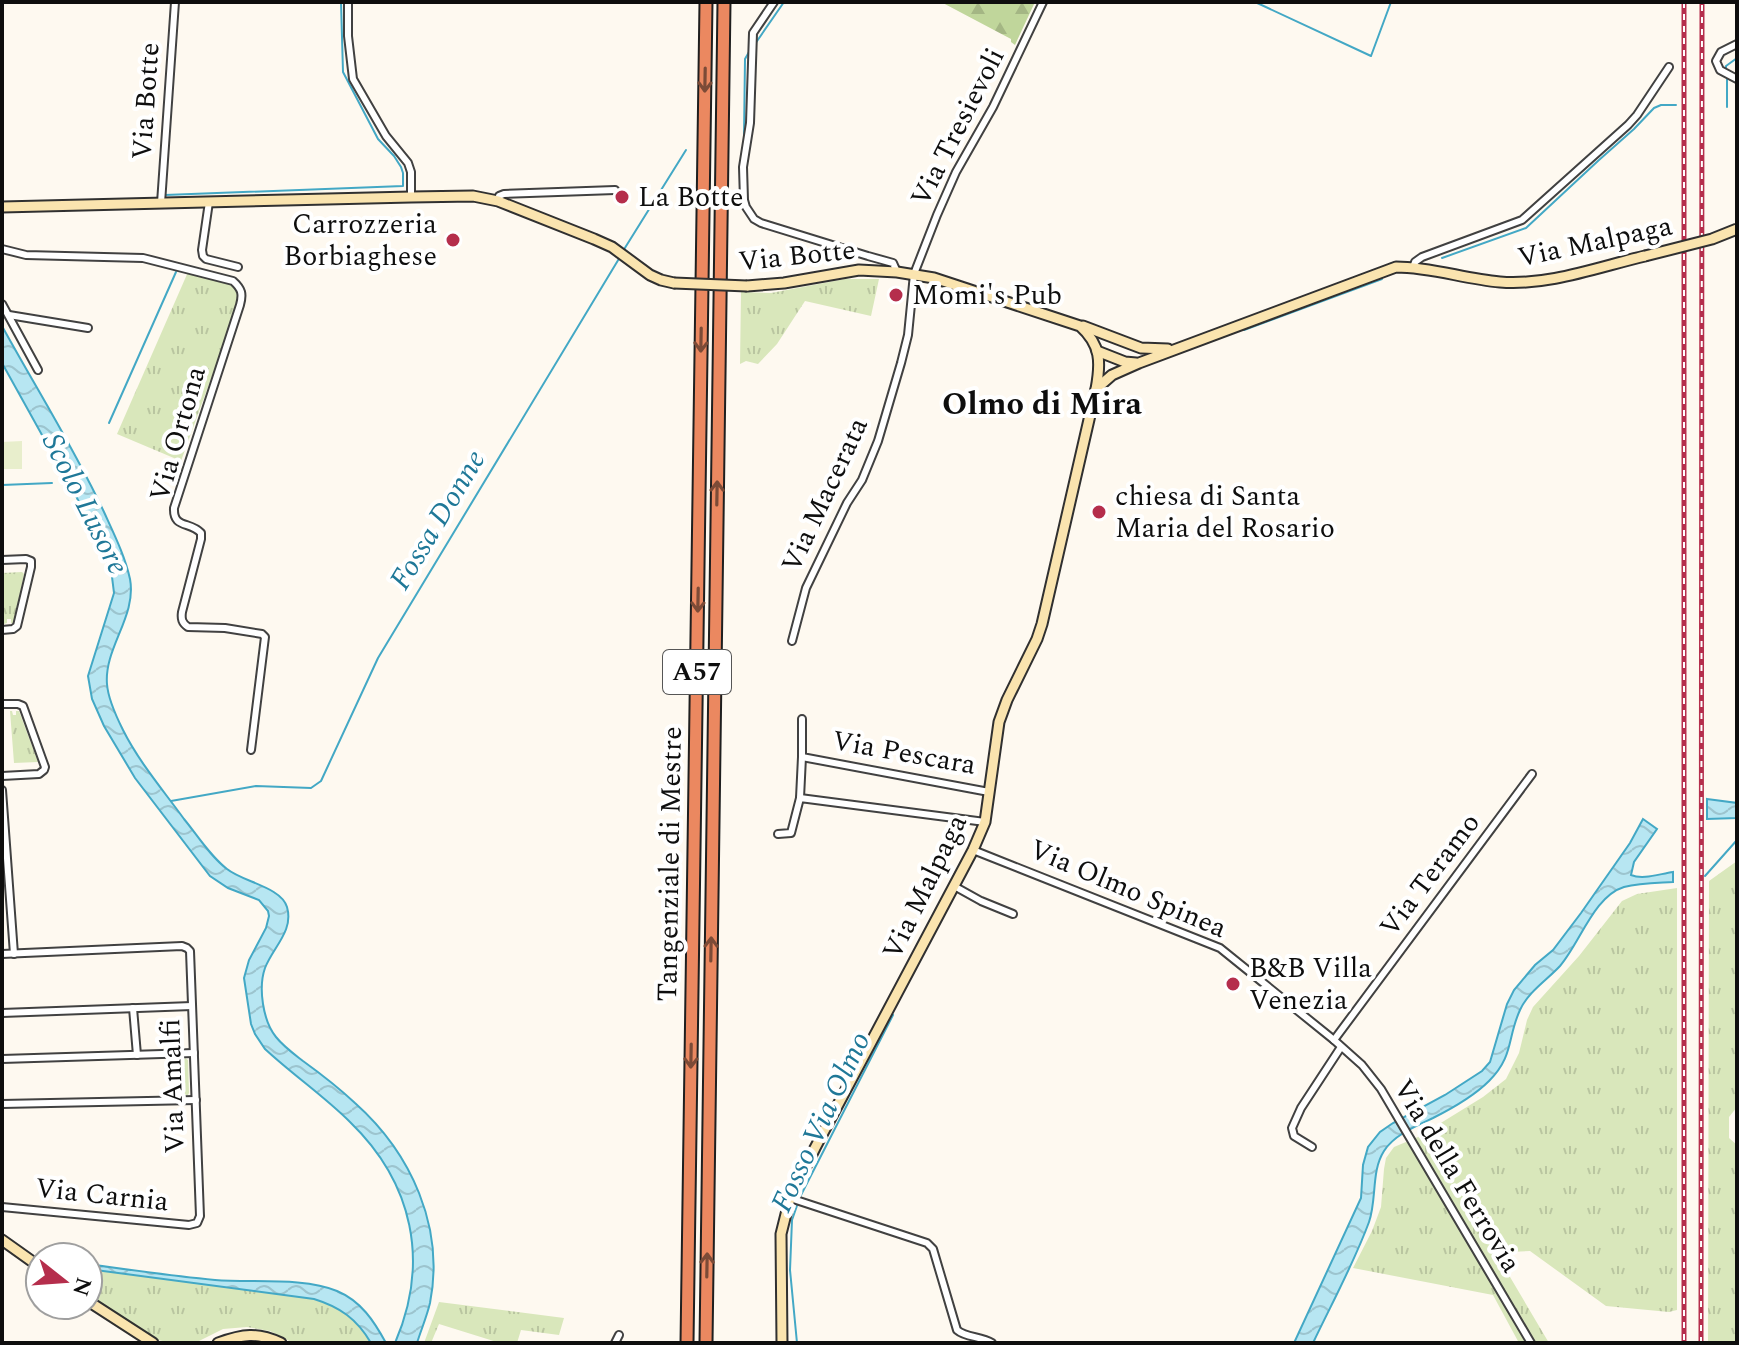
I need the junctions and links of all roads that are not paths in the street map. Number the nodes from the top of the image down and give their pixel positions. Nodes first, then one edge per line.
1 (175, 2) edge
2 (348, 2) edge
3 (706, 2) edge
4 (724, 2) edge
5 (774, 2) edge
6 (1043, 2) edge
7 (1737, 44) edge
8 (1669, 67) dead end
9 (1734, 78) edge
10 (615, 190) dead end
11 (411, 197) junction
12 (498, 201) junction
13 (209, 202) junction
14 (161, 203) junction
15 (2, 207) edge
16 (1737, 229) edge
17 (2, 249) edge
18 (238, 267) dead end
19 (1413, 267) junction
20 (897, 272) junction
21 (914, 274) junction
22 (2, 304) edge
23 (9, 315) junction
24 (1080, 326) junction
25 (88, 328) dead end
26 (1123, 341) junction
27 (1175, 349) junction
28 (1097, 351) junction
29 (1139, 363) junction
30 (38, 370) dead end
31 (1096, 389) junction
32 (2, 560) edge
33 (2, 630) edge
34 (792, 641) dead end
35 (2, 704) edge
36 (802, 719) dead end
37 (251, 750) dead end
38 (802, 757) junction
39 (1532, 774) dead end
40 (2, 776) edge
41 (2, 790) edge
42 (989, 792) junction
43 (800, 798) junction
44 (985, 822) junction
45 (778, 834) dead end
46 (973, 850) junction
47 (954, 886) junction
48 (1013, 914) dead end
49 (2, 954) edge
50 (14, 954) junction
51 (192, 1006) junction
52 (133, 1008) junction
53 (2, 1013) edge
54 (1334, 1040) junction
55 (1341, 1047) junction
56 (194, 1053) junction
57 (137, 1055) junction
58 (2, 1059) edge
59 (196, 1100) junction
60 (2, 1104) edge
61 (1312, 1147) dead end
62 (796, 1200) junction
63 (2, 1207) edge
64 (197, 1223) joint
65 (2, 1240) edge
66 (2, 1248) edge
67 (20, 1254) junction
68 (24, 1257) edge
69 (104, 1311) edge
70 (153, 1343) edge
71 (218, 1343) edge
72 (281, 1343) edge
73 (687, 1343) edge
74 (706, 1343) edge
75 (782, 1343) edge
76 (992, 1343) edge
77 (1531, 1343) edge

1 - 14 street, Via Botte
2 - 11 street
3 -> 73 highway, Tangenziale di Mestre / A57
74 -> 4 highway, Tangenziale di Mestre / A57
5 - 20 street
6 - 21 street, Via Tresievoli
7 - 9 street
8 - 19 street, Via Malpaga
10 - 12 street, Via Botte
11 - 12 street, Via Botte
11 - 13 street, Via Botte
12 - 20 street, Via Botte, bridge
13 - 14 street, Via Botte
13 - 18 street
14 - 15 street, Via Botte
16 - 19 street, Via Malpaga, bridge
17 - 37 street, Via Ortona
19 - 27 street, Via Malpaga
20 - 21 street, Via Botte
21 - 24 street, Via Botte
21 - 34 street, Via Macerata
22 - 23 street
23 - 25 street
23 - 30 street
24 - 26 street, Via Malpaga
24 - 28 street
26 - 27 street, Via Malpaga
26 - 28 street
27 - 29 street, Via Malpaga
28 - 29 street
28 - 31 street, Via Malpaga
29 - 31 street, Via Malpaga
31 - 42 street, Via Malpaga
32 - 33 street
35 - 40 street
36 - 38 street, Via Pescara
38 - 42 street, Via Pescara
38 - 43 street
39 - 54 street, Via Teramo
41 - 50 street
42 - 44 street, Via Malpaga
43 - 44 street
43 - 45 street
44 - 46 street, Via Malpaga
46 - 47 street, Via Malpaga
46 - 54 street, Via Olmo Spinea
47 - 48 street
47 - 62 street, Via Malpaga
49 - 50 street
50 - 51 street, Via Amalfi
51 - 52 street
51 - 56 street, Via Amalfi
52 - 53 street
52 - 57 street
54 - 55 street, Via della Ferrovia
55 - 61 street
55 - 77 street, Via della Ferrovia
56 - 57 street
56 - 59 street, Via Amalfi
57 - 58 street
59 - 60 street
59 - 64 street, Via Amalfi
62 - 75 street, Via Malpaga
62 - 76 street
63 - 64 street, Via Carnia
65 - 67 street
66 - 67 street
67 - 68 street
69 - 70 street
71 - 72 street

